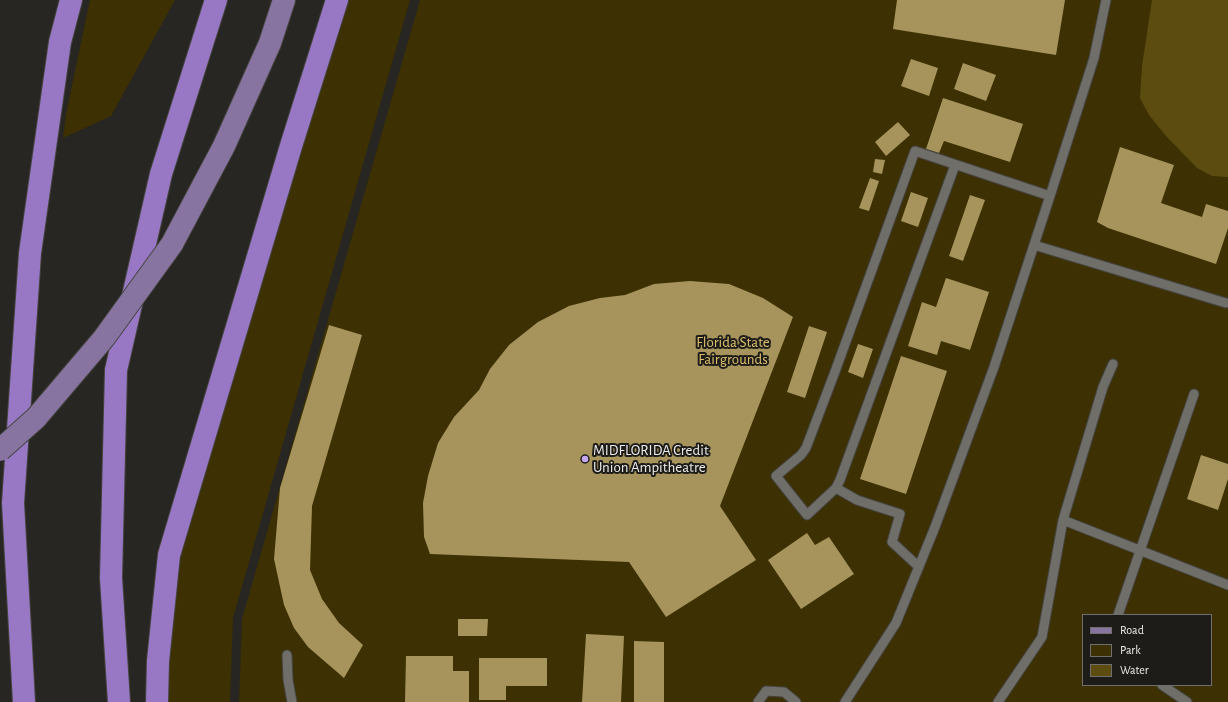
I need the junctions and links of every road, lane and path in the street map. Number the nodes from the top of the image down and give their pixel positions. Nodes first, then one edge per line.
1 (71, 0) edge
2 (216, 0) edge
3 (284, 0) edge
4 (337, 0) edge
5 (1106, 0) edge
6 (955, 165) junction
7 (1050, 196) junction
8 (1034, 245) junction
9 (1226, 303) dead end
10 (1113, 364) dead end
11 (1194, 394) dead end
12 (0, 450) edge
13 (836, 488) junction
14 (1063, 520) junction
15 (1140, 550) junction
16 (919, 567) junction
17 (1228, 585) edge
18 (1118, 614) edge
19 (287, 655) dead end
20 (1163, 686) edge
21 (24, 702) edge
22 (119, 702) edge
23 (157, 702) edge
24 (292, 702) edge
25 (758, 702) edge
26 (796, 702) edge
27 (845, 702) edge
28 (998, 702) edge
29 (1187, 702) edge

1 - 21 highway
2 - 22 highway
3 - 12 main road, bridge
4 - 23 highway
5 - 7 lane
6 - 7 lane
6 - 13 lane
6 - 13 lane
7 - 8 lane
8 - 9 lane
8 - 16 lane
10 - 14 lane
11 - 15 lane
13 - 16 lane
14 - 15 lane
14 - 28 lane
15 - 17 lane
15 - 18 lane
16 - 27 lane
19 - 24 lane
20 - 29 lane
25 - 26 lane

